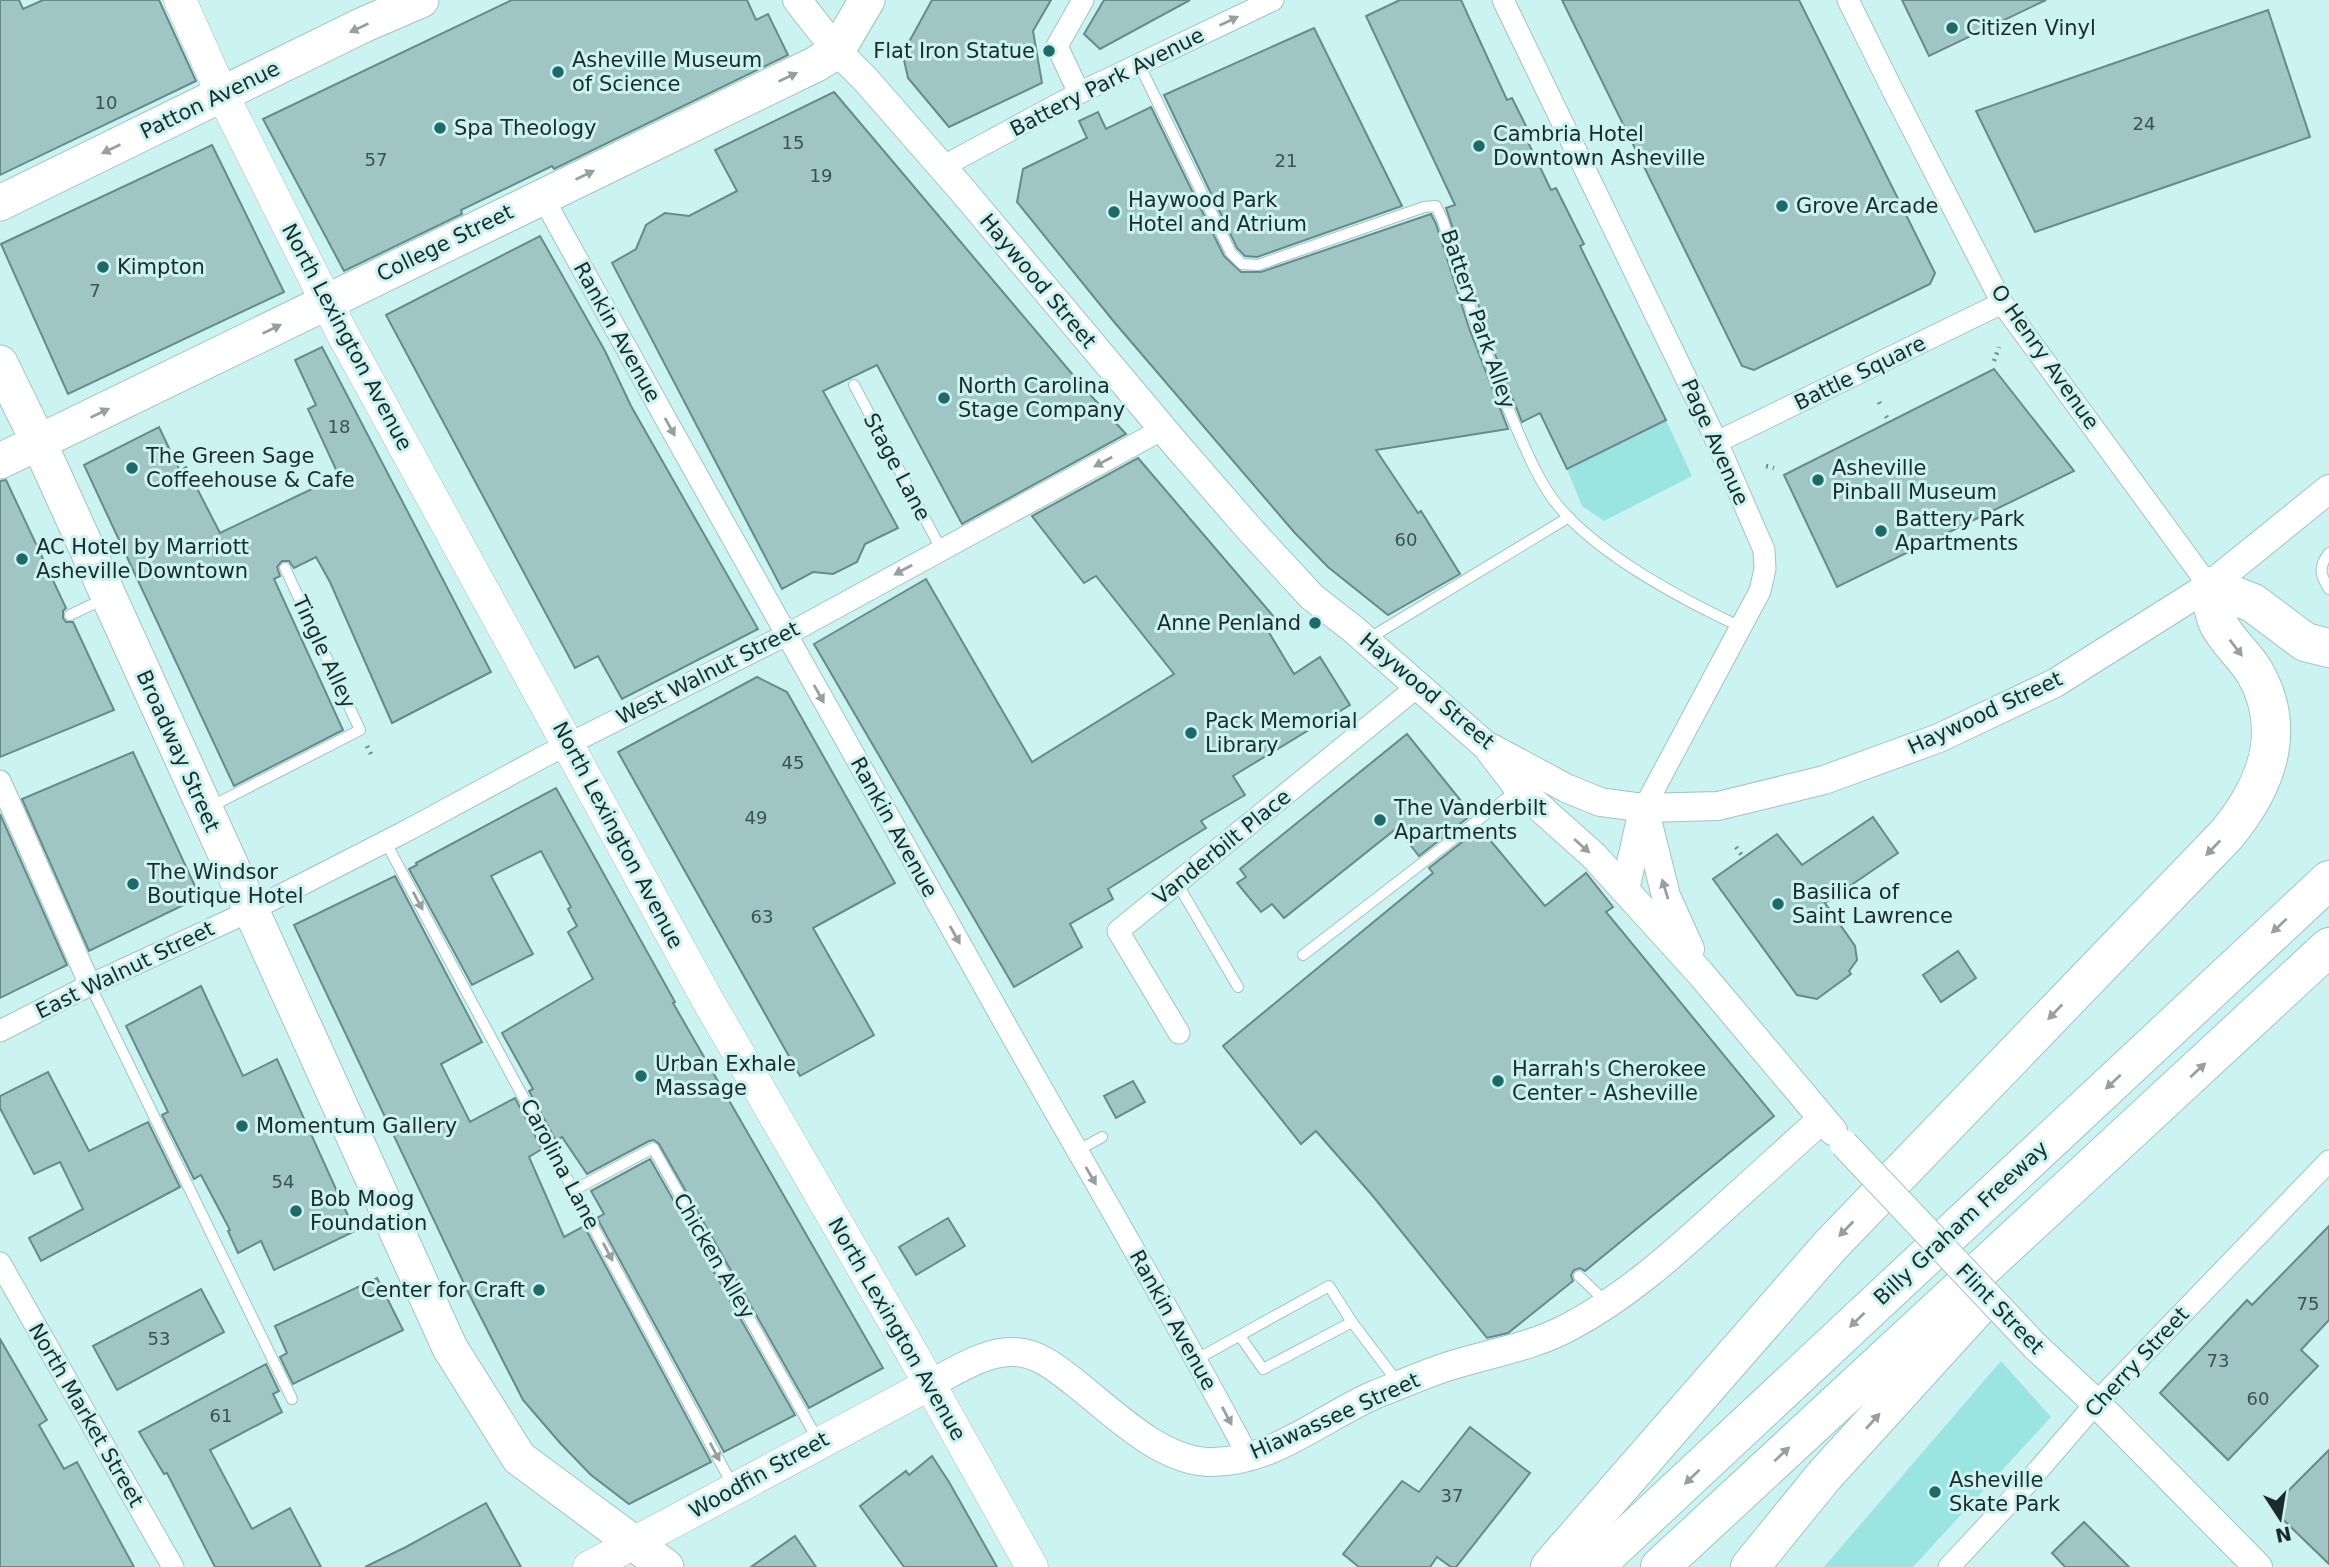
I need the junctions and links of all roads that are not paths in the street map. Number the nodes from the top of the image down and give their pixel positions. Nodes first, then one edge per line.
1 (180, 0) edge
2 (422, 0) edge
3 (797, 0) edge
4 (867, 0) edge
5 (1083, 0) edge
6 (1273, 0) edge
7 (1503, 0) edge
8 (1848, 0) edge
9 (837, 51) junction
10 (1139, 64) junction
11 (1079, 93) junction
12 (222, 94) junction
13 (942, 167) junction
14 (542, 196) junction
15 (0, 203) edge
16 (326, 302) junction
17 (2002, 303) junction
18 (0, 363) edge
19 (854, 385) dead end
20 (1163, 429) junction
21 (1717, 442) junction
22 (39, 443) junction
23 (0, 461) edge
24 (2329, 489) edge
25 (1569, 517) junction
26 (941, 549) junction
27 (2329, 553) edge
28 (285, 568) dead end
29 (2209, 586) junction
30 (2329, 589) edge
31 (108, 597) junction
32 (69, 615) dead end
33 (1741, 627) junction
34 (786, 635) junction
35 (1366, 640) junction
36 (2329, 648) edge
37 (1417, 687) junction
38 (569, 744) junction
39 (1484, 744) junction
40 (0, 781) edge
41 (1519, 789) junction
42 (1644, 808) junction
43 (204, 810) junction
44 (386, 841) junction
45 (2329, 880) edge
46 (1177, 883) junction
47 (1625, 890) junction
48 (250, 911) junction
49 (2329, 947) edge
50 (1303, 955) dead end
51 (2329, 962) edge
52 (1701, 974) junction
53 (2290, 984) junction
54 (90, 985) junction
55 (1238, 987) dead end
56 (0, 1031) edge
57 (1179, 1033) dead end
58 (1822, 1119) junction
59 (1102, 1137) dead end
60 (1077, 1151) junction
61 (2329, 1161) edge
62 (2094, 1167) junction
63 (575, 1191) junction
64 (0, 1263) edge
65 (1579, 1276) dead end
66 (1609, 1304) junction
67 (1352, 1322) junction
68 (1240, 1336) junction
69 (1197, 1359) junction
70 (930, 1384) junction
71 (1400, 1385) junction
72 (292, 1399) dead end
73 (2096, 1403) junction
74 (819, 1442) junction
75 (1248, 1456) junction
76 (734, 1489) junction
77 (635, 1543) junction
78 (173, 1567) edge
79 (589, 1567) edge
80 (666, 1567) edge
81 (1032, 1567) edge
82 (1550, 1567) edge
83 (1594, 1567) edge
84 (1660, 1567) edge
85 (1750, 1567) edge
86 (1949, 1567) edge
87 (2258, 1567) edge

1 - 12 main road, North Lexington Avenue
2 -> 12 main road, Patton Avenue
3 - 9 street, Haywood Street
4 - 9 main road, College Street
5 - 11 street
10 -> 6 street, Battery Park Avenue
7 - 21 street, Page Avenue
8 - 17 street, O Henry Avenue
9 - 13 street, Haywood Street
14 -> 9 main road, College Street
10 - 11 street, Battery Park Avenue
10 - 25 lane, Battery Park Alley
11 - 13 street, Battery Park Avenue
12 -> 15 main road, Patton Avenue
12 - 16 main road, North Lexington Avenue
13 - 20 street, Haywood Street
14 - 16 main road, College Street
14 -> 34 street, Rankin Avenue
22 -> 16 main road, College Street
16 - 38 main road, North Lexington Avenue
17 - 21 street, Battle Square
17 - 29 street, O Henry Avenue
18 - 22 main road, Broadway Street
19 - 26 lane, Stage Lane
20 -> 26 street, West Walnut Street
20 - 35 street, Haywood Street
21 - 33 street, Page Avenue
22 - 23 main road, College Street
22 - 31 main road, Broadway Street
24 - 29 street, Haywood Street
25 - 33 lane, Battery Park Alley
25 - 35 lane
26 -> 34 street, West Walnut Street
27 - 30 lane
28 - 43 lane, Tingle Alley
29 - 36 highway
29 - 42 street, Haywood Street
29 -> 82 highway
31 - 32 lane
31 - 43 main road, Broadway Street
33 - 42 street, Page Avenue
34 - 38 street, West Walnut Street
34 -> 60 street, Rankin Avenue
35 - 37 street, Haywood Street
37 - 39 street, Haywood Street
37 - 46 street, Vanderbilt Place
38 - 44 street, West Walnut Street
38 - 70 main road, North Lexington Avenue
39 - 41 street, Flint Street
39 - 42 street, Haywood Street
40 - 54 street
41 -> 47 street, Flint Street
41 - 50 lane
42 - 47 street, Page Avenue
52 -> 42 street, Flint Street
43 - 48 main road, Broadway Street
44 - 48 street, West Walnut Street
44 -> 63 lane, Carolina Lane
45 -> 83 highway, Billy Graham Freeway
46 - 55 lane
46 - 57 street, Vanderbilt Place
47 - 52 street, Flint Street
48 - 54 street, East Walnut Street
48 - 77 main road, Broadway Street
49 - 53 highway
51 - 53 highway
52 - 58 street, Flint Street
62 -> 53 highway
54 - 56 street, East Walnut Street
54 - 72 lane
58 - 66 street, Hiawassee Street
58 - 73 street, Flint Street, bridge
59 - 60 lane
60 -> 69 street, Rankin Avenue
61 - 73 street, Cherry Street
84 -> 62 highway
85 -> 62 highway
63 - 74 lane, Chicken Alley
63 -> 76 lane, Carolina Lane
64 - 78 street, North Market Street
65 - 66 lane
66 - 71 street, Hiawassee Street
67 - 68 lane
67 - 68 lane
67 - 71 lane
68 - 69 lane
69 -> 75 street, Rankin Avenue
70 - 74 main road, Woodfin Street
70 - 75 street, Hiawassee Street
70 - 81 main road, North Lexington Avenue
71 - 75 street, Hiawassee Street
73 - 86 street, Cherry Street
73 - 87 street, Flint Street
74 - 76 main road, Woodfin Street
76 - 77 main road, Woodfin Street
77 - 79 main road, Woodfin Street
77 - 80 main road, Broadway Street

